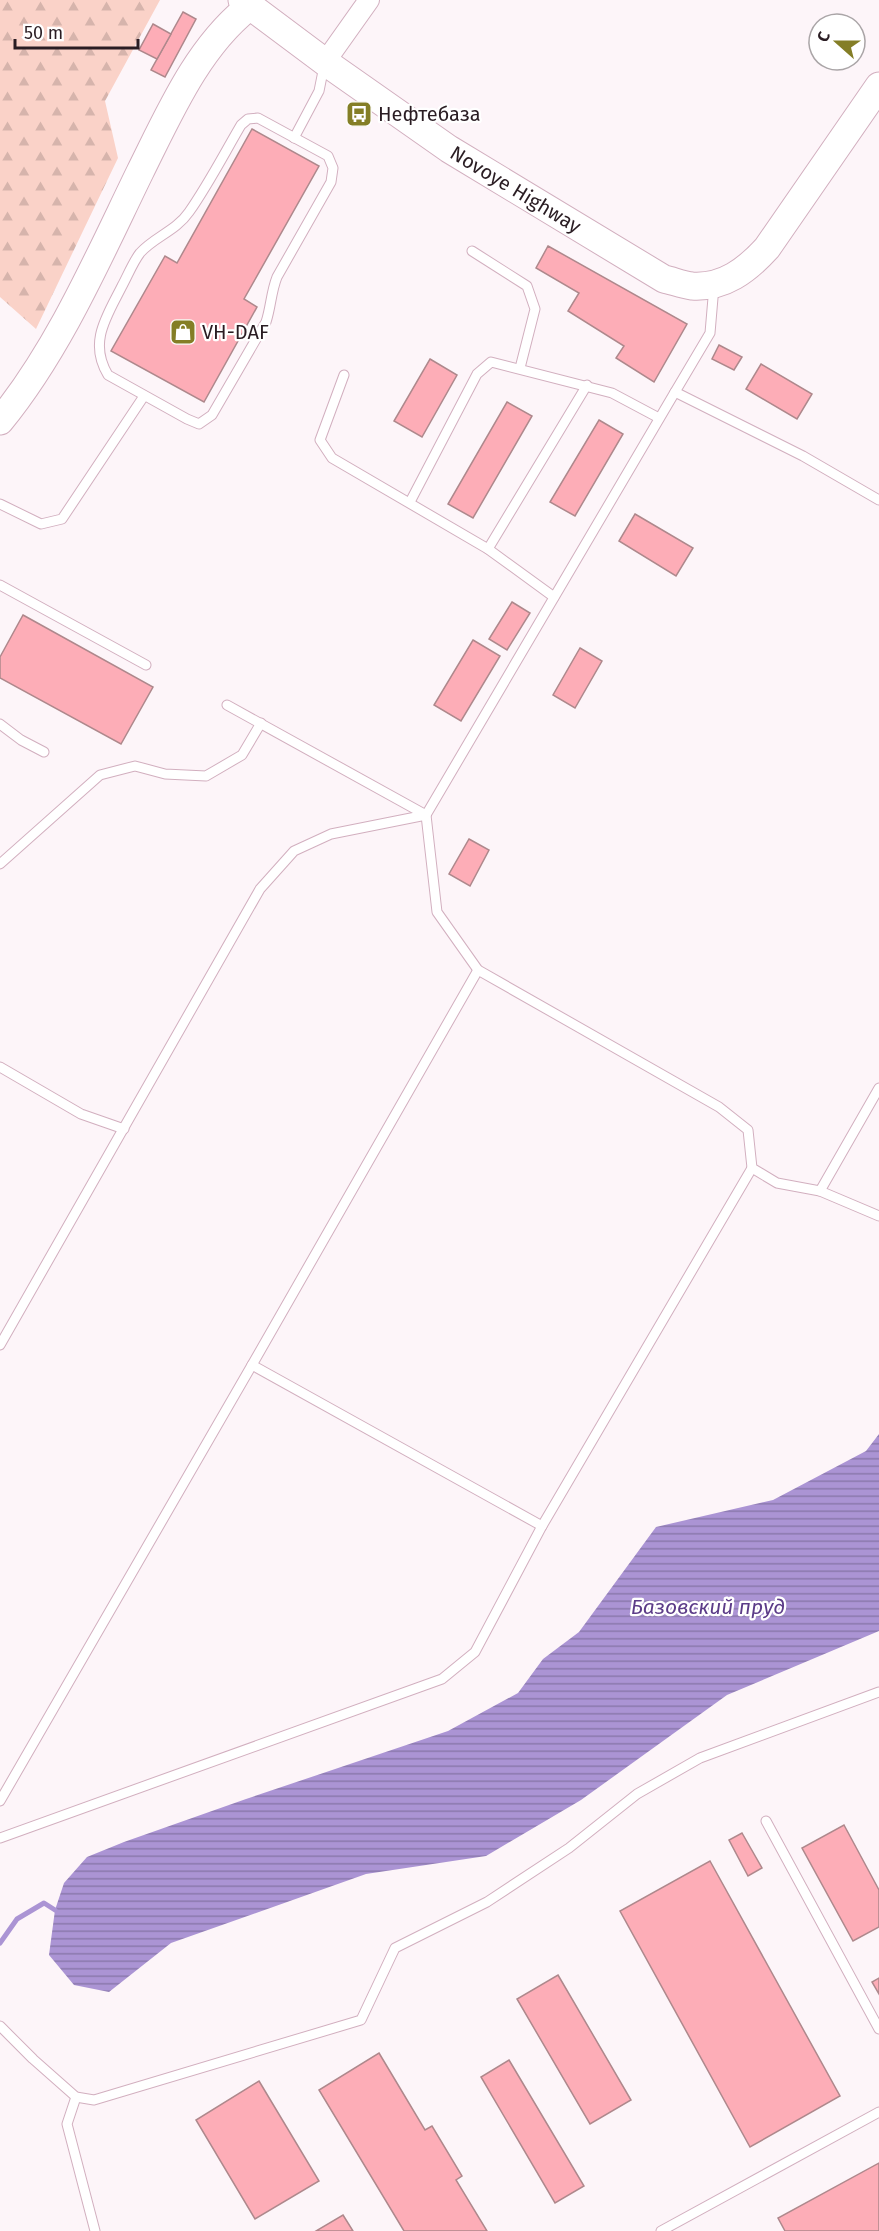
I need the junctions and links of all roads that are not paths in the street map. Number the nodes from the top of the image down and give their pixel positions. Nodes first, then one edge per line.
1 (369, 0) edge
2 (248, 2) edge
3 (325, 62) junction
4 (879, 86) edge
5 (294, 138) junction
6 (472, 251) dead end
7 (714, 284) junction
8 (520, 368) junction
9 (344, 375) dead end
10 (587, 385) junction
11 (675, 392) junction
12 (144, 396) junction
13 (659, 418) junction
14 (0, 422) edge
15 (879, 500) edge
16 (410, 502) junction
17 (0, 504) edge
18 (488, 549) junction
19 (0, 585) edge
20 (554, 597) junction
21 (146, 665) dead end
22 (227, 705) dead end
23 (261, 723) junction
24 (0, 724) edge
25 (44, 752) dead end
26 (426, 815) junction
27 (0, 864) edge
28 (478, 970) junction
29 (0, 1067) edge
30 (879, 1088) edge
31 (124, 1129) junction
32 (752, 1168) junction
33 (820, 1191) junction
34 (879, 1216) edge
35 (0, 1345) edge
36 (252, 1365) junction
37 (542, 1527) junction
38 (879, 1692) edge
39 (0, 1801) edge
40 (766, 1821) dead end
41 (0, 1838) edge
42 (0, 2026) edge
43 (879, 2029) edge
44 (76, 2097) junction
45 (879, 2112) edge
46 (95, 2231) edge
47 (661, 2231) edge

1 - 3 street
2 - 3 main road, Novoye Highway
2 - 14 main road, Novoye Highway
3 - 5 lane
3 - 7 main road, Novoye Highway
4 - 7 main road, Novoye Highway
5 - 12 lane
5 - 12 lane
6 - 8 lane
7 - 11 lane
8 - 10 lane
8 - 16 lane
9 - 16 lane
10 - 13 lane
10 - 18 lane
11 - 13 lane
11 - 15 lane
12 - 17 lane
13 - 20 lane
16 - 18 lane
18 - 20 lane
19 - 21 lane
20 - 26 lane
22 - 23 lane
23 - 26 lane
23 - 27 lane
24 - 25 lane
26 - 28 lane
26 - 31 lane
28 - 32 lane
28 - 36 lane
29 - 31 lane
30 - 33 lane
31 - 35 lane
32 - 33 lane
32 - 37 lane
33 - 34 lane
36 - 37 lane
36 - 39 lane
37 - 41 lane
38 - 44 lane
40 - 43 lane
42 - 44 lane
44 - 46 lane
45 - 47 lane

